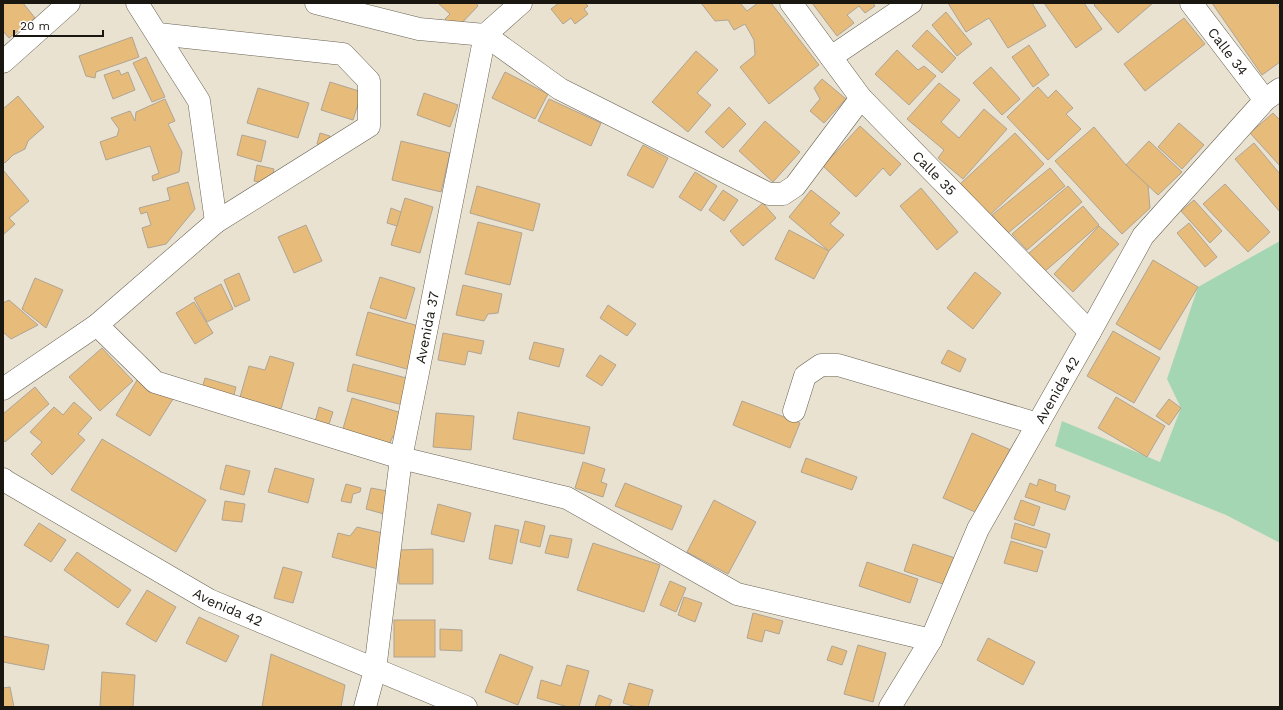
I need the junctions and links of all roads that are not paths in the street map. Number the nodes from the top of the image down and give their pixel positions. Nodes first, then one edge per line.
1 (69, 3) edge
2 (138, 3) edge
3 (316, 3) edge
4 (521, 3) edge
5 (791, 3) edge
6 (911, 3) edge
7 (1191, 3) edge
8 (158, 34) junction
9 (484, 35) junction
10 (831, 57) junction
11 (3, 62) edge
12 (1272, 95) edge
13 (861, 98) junction
14 (216, 222) junction
15 (97, 325) junction
16 (1090, 332) junction
17 (3, 389) edge
18 (794, 411) dead end
19 (1038, 424) junction
20 (401, 458) junction
21 (3, 479) edge
22 (931, 640) junction
23 (375, 670) junction
24 (365, 707) edge
25 (466, 707) edge
26 (890, 707) edge

1 - 11 street
2 - 8 street
3 - 9 street
4 - 9 street
5 - 10 street, Calle 35
6 - 10 street
7 - 12 street, Calle 34
8 - 14 street
8 - 14 street
9 - 13 street
9 - 20 street, Avenida 37
10 - 13 street, Calle 35
12 - 16 street, Avenida 42
13 - 16 street, Calle 35
14 - 15 street
15 - 17 street
15 - 20 street
16 - 19 street, Avenida 42
18 - 19 street
19 - 22 street, Avenida 42
20 - 22 street
20 - 23 street, Avenida 37
21 - 23 street, Avenida 42
22 - 26 street, Avenida 42
23 - 24 street, Avenida 37
23 - 25 street, Avenida 42

